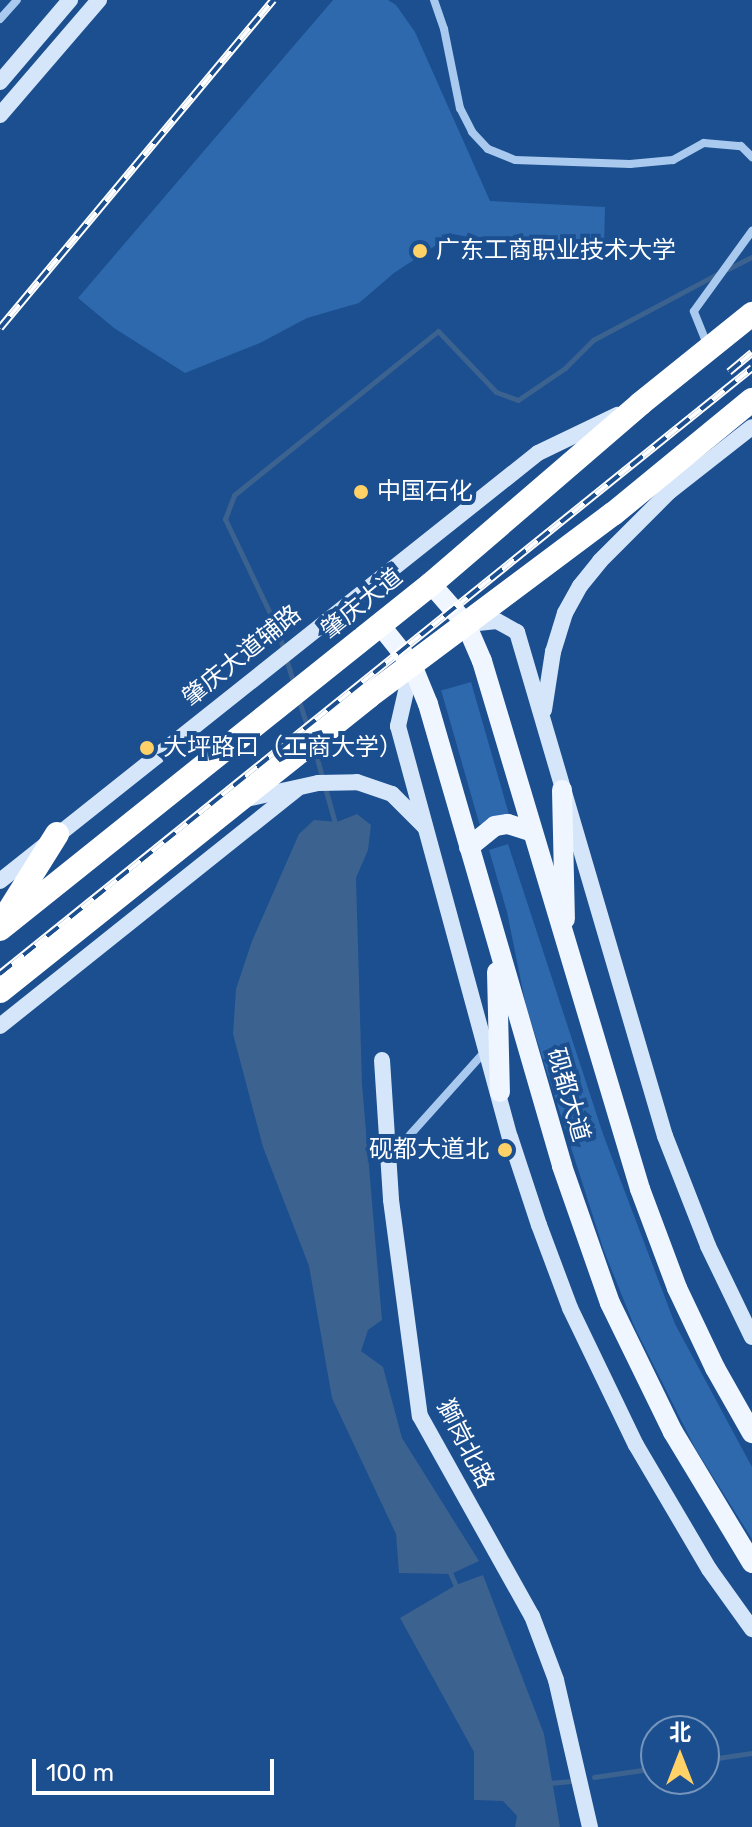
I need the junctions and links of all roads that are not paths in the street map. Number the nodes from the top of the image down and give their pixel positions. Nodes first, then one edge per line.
1 (17, 0) edge
2 (70, 0) edge
3 (99, 0) edge
4 (434, 0) edge
5 (0, 19) edge
6 (0, 82) edge
7 (0, 115) edge
8 (752, 157) edge
9 (752, 231) edge
10 (752, 314) edge
11 (709, 348) junction
12 (752, 400) edge
13 (640, 404) junction
14 (752, 427) edge
15 (707, 437) junction
16 (669, 492) junction
17 (613, 514) junction
18 (431, 584) junction
19 (466, 624) junction
20 (380, 625) junction
21 (412, 665) junction
22 (543, 719) junction
23 (297, 789) junction
24 (562, 790) junction
25 (239, 800) junction
26 (429, 831) junction
27 (530, 831) junction
28 (57, 834) junction
29 (469, 847) junction
30 (193, 870) junction
31 (0, 881) edge
32 (0, 926) edge
33 (496, 940) junction
34 (566, 943) junction
35 (0, 991) edge
36 (0, 1026) edge
37 (488, 1047) junction
38 (382, 1060) dead end
39 (500, 1092) junction
40 (388, 1160) junction
41 (752, 1337) edge
42 (715, 1368) junction
43 (752, 1400) edge
44 (752, 1433) edge
45 (752, 1563) edge
46 (752, 1629) edge
47 (590, 1827) edge

1 - 5 street
2 - 6 street
3 - 7 street
4 - 8 street
9 - 11 street
10 - 11 highway, 肇庆大道
11 - 13 highway, 肇庆大道
12 - 15 highway
13 - 18 highway, 肇庆大道
13 - 28 street, 肇庆大道辅路
14 - 16 street
15 - 16 street
15 - 17 highway
16 - 17 street
16 - 22 street
17 - 19 highway
18 - 19 main road, 砚都大道
18 - 20 highway, 肇庆大道
19 - 21 highway
19 - 22 street
19 - 27 main road, 砚都大道
20 - 21 main road, 砚都大道
20 - 32 highway, 肇庆大道
21 - 25 highway
21 - 26 street
21 - 29 main road, 砚都大道
22 - 24 street
23 - 25 street
23 - 26 street
23 - 30 street
24 - 34 main road
24 - 41 street
25 - 30 street
25 - 35 highway
26 - 37 street
27 - 29 main road
27 - 34 main road, 砚都大道
28 - 31 street, 肇庆大道辅路
28 - 32 highway
29 - 33 main road, 砚都大道
30 - 36 street
33 - 39 main road
33 - 45 main road, 砚都大道
34 - 42 main road, 砚都大道
37 - 39 street
37 - 40 street
38 - 40 street, 獅岗北路
39 - 46 street
40 - 47 street, 獅岗北路
42 - 43 main road
42 - 44 main road, 砚都大道

